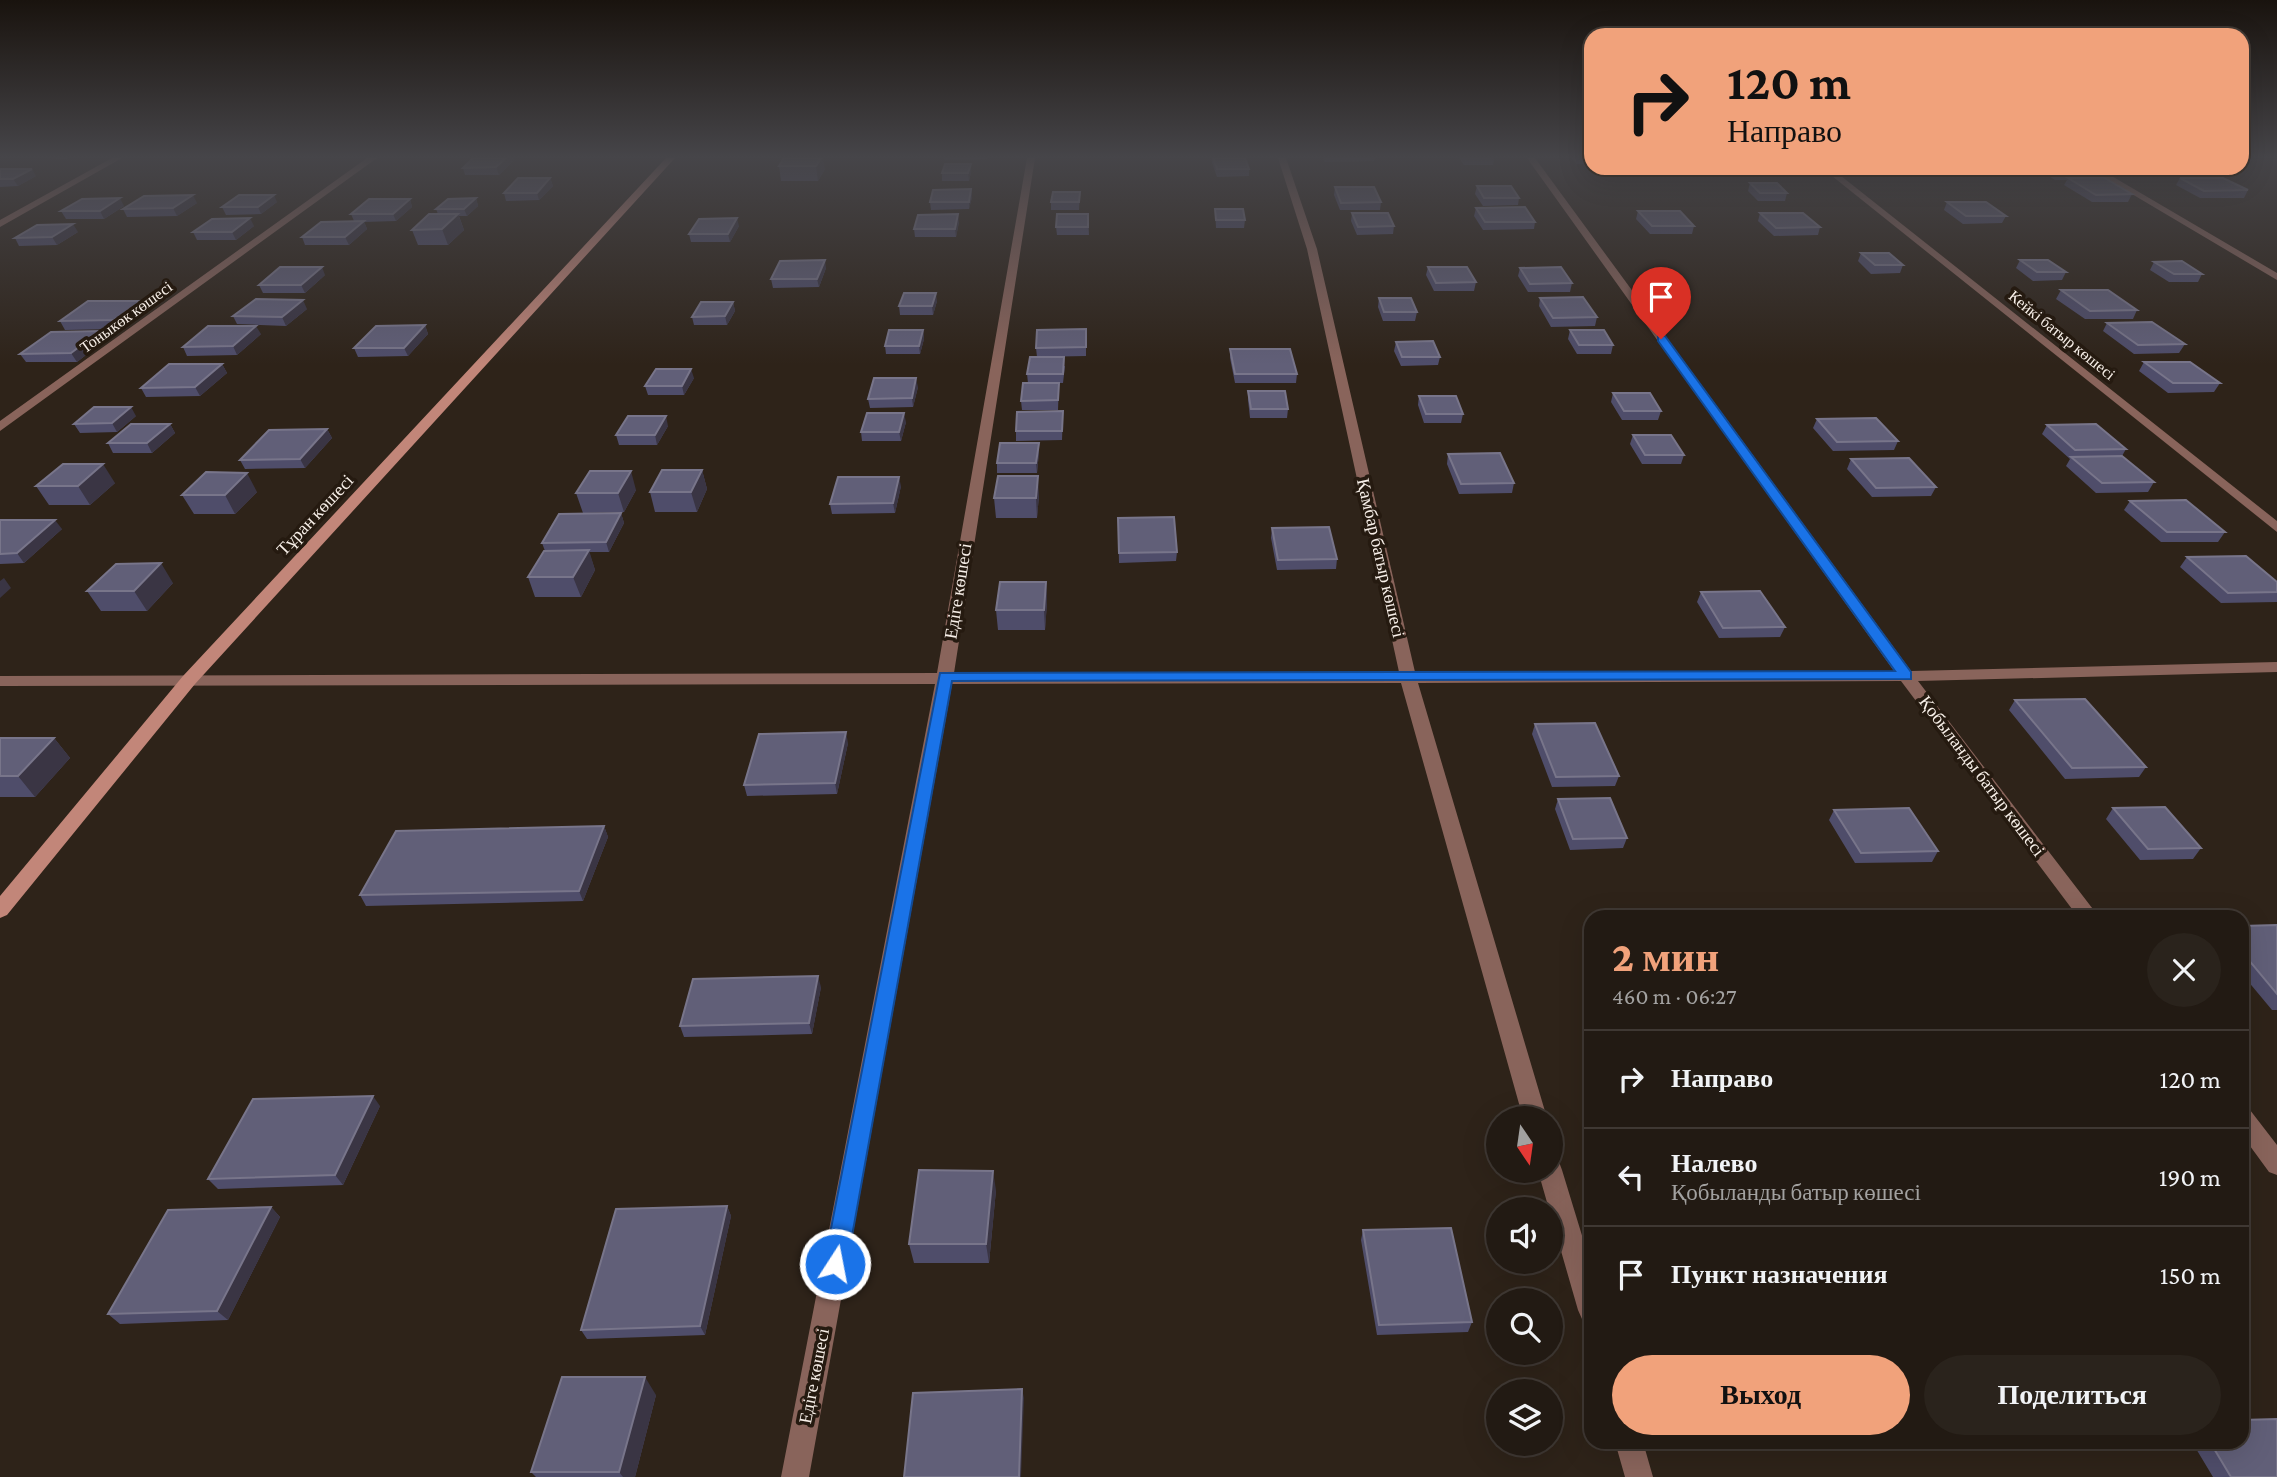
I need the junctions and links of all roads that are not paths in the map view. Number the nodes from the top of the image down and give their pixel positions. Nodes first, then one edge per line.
1 (277, 227) edge
2 (607, 227) edge
3 (1020, 227) edge
4 (1304, 227) edge
5 (1581, 227) edge
6 (1900, 227) edge
7 (2192, 227) edge
8 (2277, 277) edge
9 (0, 427) edge
10 (2277, 528) edge
11 (2277, 667) edge
12 (945, 676) junction
13 (1906, 676) junction
14 (1408, 677) junction
15 (189, 680) junction
16 (0, 681) edge
17 (0, 910) edge
18 (2085, 910) edge
19 (1532, 1106) edge
20 (2249, 1126) edge
21 (2277, 1164) edge
22 (1554, 1183) edge
23 (1584, 1286) edge
24 (1631, 1449) edge
25 (795, 1477) edge
26 (1639, 1477) edge

1 - 9 street, Тоныкөк көшесі
2 - 15 street, Тұран көшесі
3 - 12 street, Едіге көшесі
4 - 14 street, Қамбар батыр көшесі
5 - 13 street, Қобыланды батыр көшесі
6 - 10 street, Кейкі батыр көшесі
7 - 8 street
11 - 13 street
12 - 14 street
12 - 15 street
12 - 25 street, Едіге көшесі
13 - 14 street
13 - 18 street, Қобыланды батыр көшесі
14 - 19 street, Қамбар батыр көшесі
15 - 16 street
15 - 17 street, Тұран көшесі
20 - 21 street
22 - 23 street
24 - 26 street

